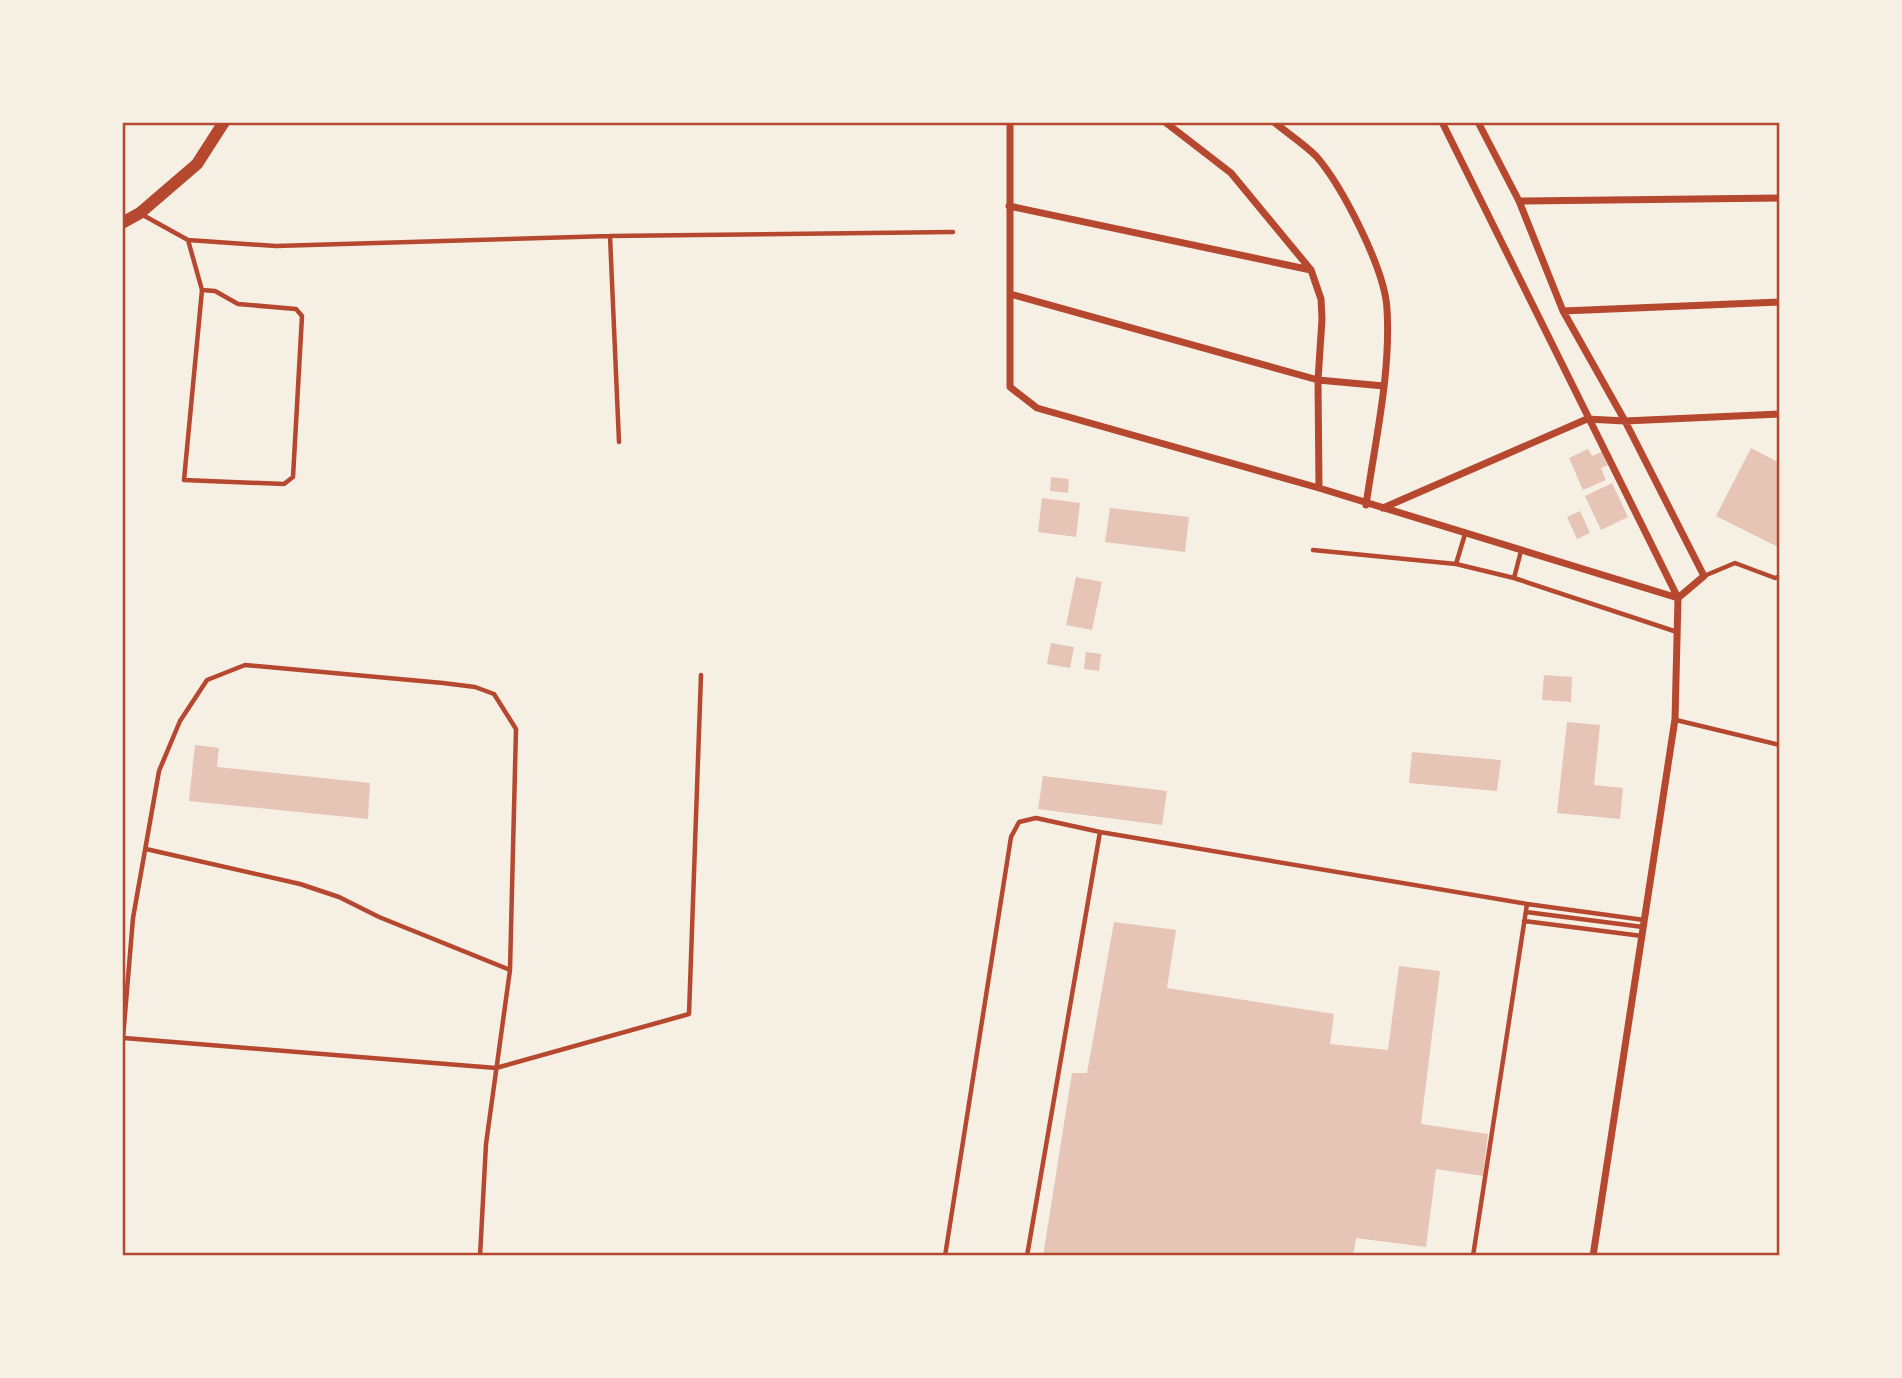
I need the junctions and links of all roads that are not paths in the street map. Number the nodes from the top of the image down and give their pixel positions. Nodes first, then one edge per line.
1 (224, 122) edge
2 (1010, 122) edge
3 (1165, 122) edge
4 (1274, 122) edge
5 (1442, 122) edge
6 (1478, 122) edge
7 (1780, 198) edge
8 (1519, 201) junction
9 (1009, 206) junction
10 (140, 214) junction
11 (122, 223) edge
12 (953, 232) dead end
13 (610, 236) junction
14 (188, 240) junction
15 (1311, 270) junction
16 (202, 290) junction
17 (1010, 294) junction
18 (1780, 302) edge
19 (1563, 312) junction
20 (1318, 380) junction
21 (1384, 386) junction
22 (1780, 414) edge
23 (1587, 419) junction
24 (1625, 421) junction
25 (619, 442) dead end
26 (1319, 488) junction
27 (1366, 505) junction
28 (1382, 508) junction
29 (1465, 534) junction
30 (1313, 550) dead end
31 (1521, 551) junction
32 (1456, 564) junction
33 (1704, 576) junction
34 (1780, 576) edge
35 (1514, 578) junction
36 (1678, 598) junction
37 (1677, 632) junction
38 (701, 675) dead end
39 (1675, 719) junction
40 (1780, 745) edge
41 (1100, 832) junction
42 (146, 849) junction
43 (1527, 904) junction
44 (1526, 912) junction
45 (1524, 921) junction
46 (1644, 928) junction
47 (510, 970) junction
48 (124, 1038) edge
49 (122, 1050) edge
50 (496, 1068) junction
51 (480, 1255) edge
52 (945, 1255) edge
53 (1027, 1255) edge
54 (1473, 1255) edge
55 (1592, 1255) edge

1 - 10 main road
2 - 9 street
3 - 15 street
4 - 21 street
5 - 23 street
6 - 8 street
7 - 8 street
8 - 19 street
9 - 15 street
9 - 17 street
10 - 11 main road
10 - 14 lane
12 - 13 lane
13 - 14 lane
13 - 25 lane
14 - 16 lane
15 - 20 street
16 - 16 lane
17 - 20 street
17 - 26 street
18 - 19 street
19 - 24 street
20 - 21 street
20 - 26 street
21 - 27 street
22 - 24 street
23 - 24 street
23 - 28 street
23 - 36 street
24 - 33 street
26 - 27 street
27 - 28 street
28 - 29 street
29 - 31 street
29 - 32 lane
30 - 32 lane
31 - 35 lane
31 - 36 street
32 - 35 lane
33 - 34 lane
33 - 36 street
35 - 37 lane
36 - 37 street
37 - 39 street
38 - 50 lane
39 - 40 lane
39 - 46 street
41 - 43 lane
41 - 52 lane
41 - 53 lane
42 - 47 lane
42 - 47 lane
42 - 48 lane
43 - 44 lane
43 - 46 lane
44 - 45 lane
44 - 46 lane
45 - 46 lane
45 - 54 lane
46 - 55 street
47 - 50 lane
48 - 49 lane
48 - 50 lane
50 - 51 lane

